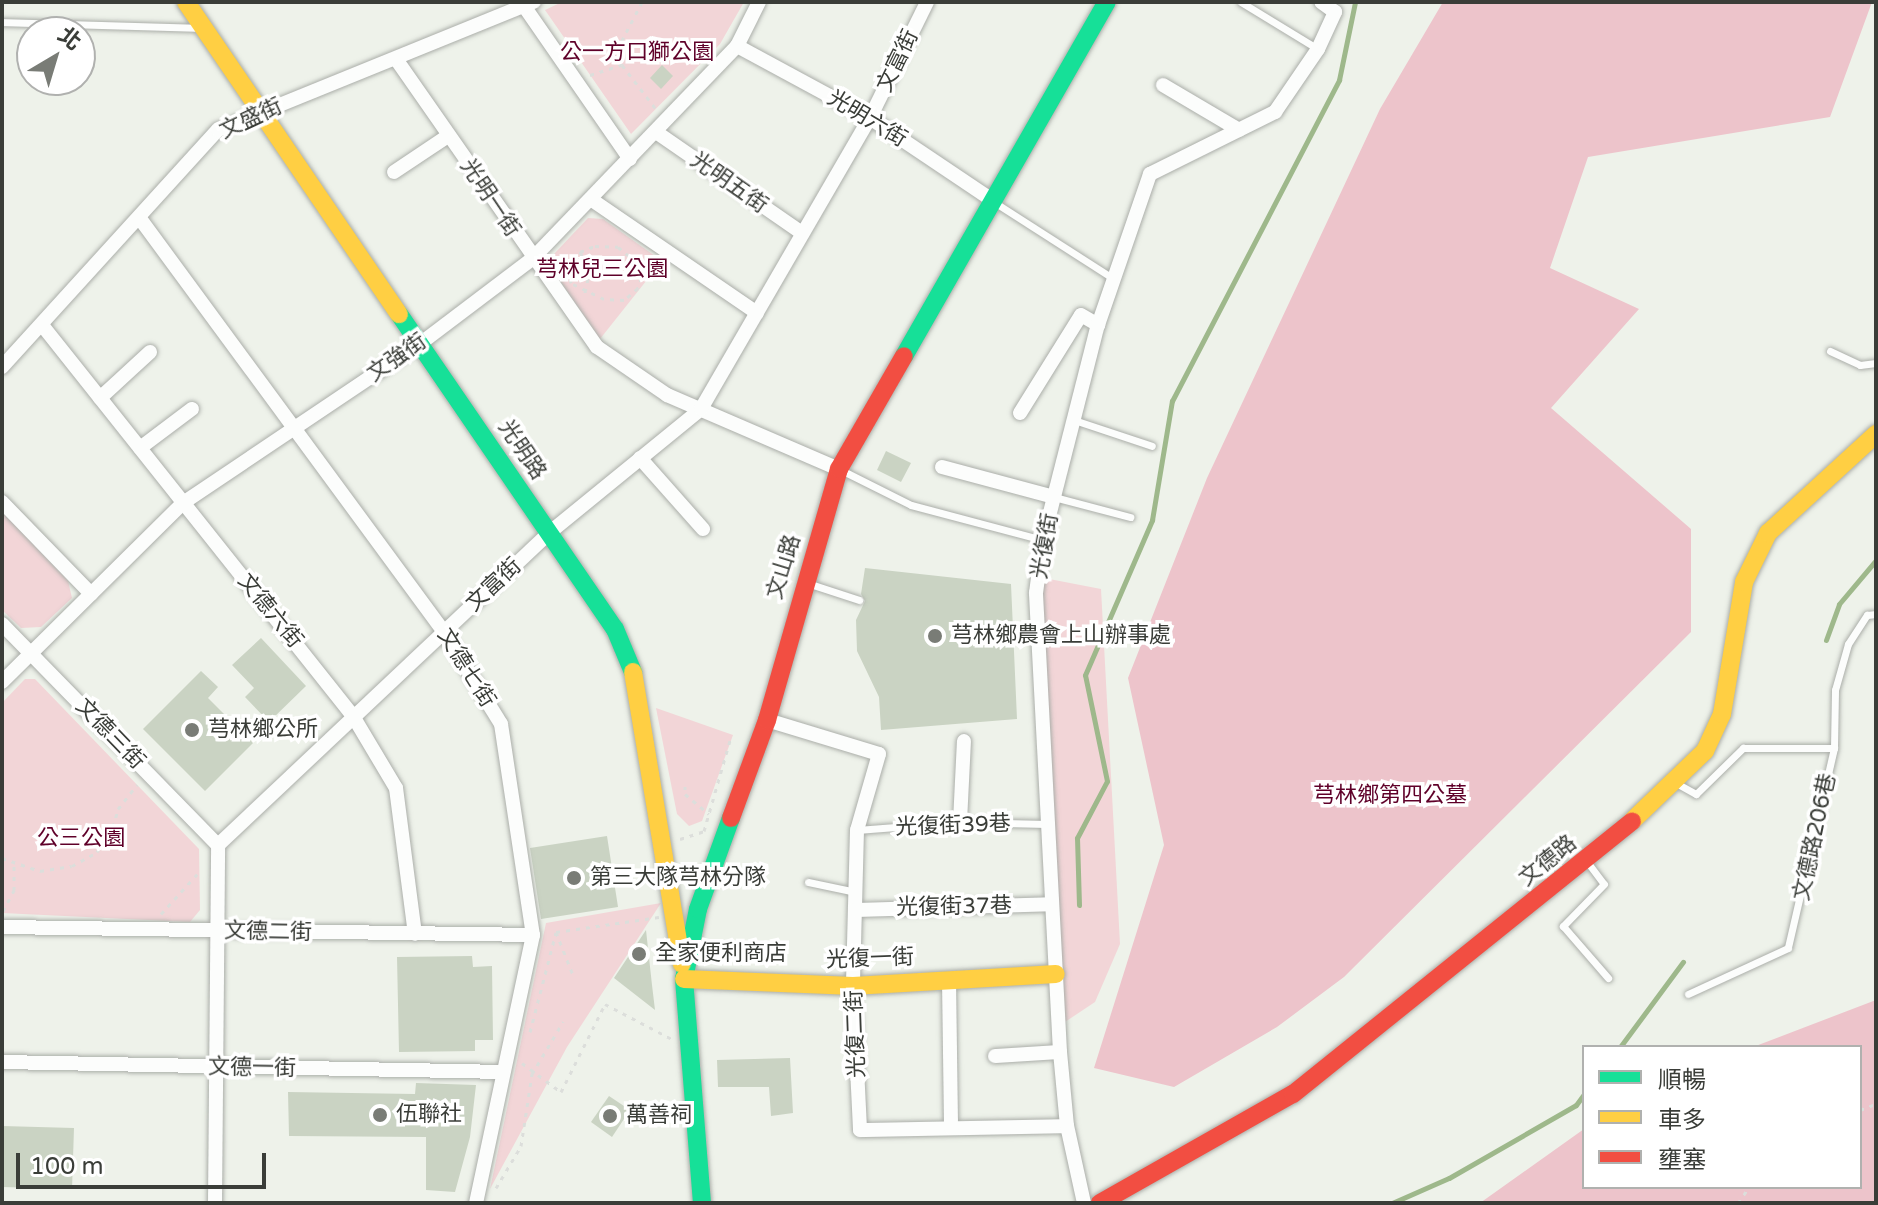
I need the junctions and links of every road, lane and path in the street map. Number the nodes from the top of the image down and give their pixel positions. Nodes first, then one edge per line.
1 (186, 2) edge
2 (642, 2) edge
3 (759, 2) edge
4 (927, 2) edge
5 (1107, 2) edge
6 (1241, 2) edge
7 (1321, 2) edge
8 (529, 4) edge
9 (2, 22) edge
10 (203, 28) junction
11 (737, 46) junction
12 (1318, 49) junction
13 (396, 59) junction
14 (622, 65) junction
15 (575, 80) junction
16 (1163, 85) dead end
17 (259, 113) junction
18 (870, 118) junction
19 (668, 119) junction
20 (1239, 130) junction
21 (656, 132) junction
22 (448, 136) junction
23 (630, 159) junction
24 (394, 172) dead end
25 (592, 200) junction
26 (992, 200) junction
27 (141, 220) junction
28 (802, 233) junction
29 (580, 252) junction
30 (532, 259) junction
31 (1114, 279) junction
32 (585, 293) junction
33 (757, 313) junction
34 (42, 325) junction
35 (1098, 325) junction
36 (421, 343) junction
37 (1830, 351) dead end
38 (150, 352) dead end
39 (1876, 363) edge
40 (2, 367) edge
41 (100, 398) junction
42 (192, 409) dead end
43 (701, 409) junction
44 (1020, 413) dead end
45 (1074, 420) junction
46 (293, 430) junction
47 (1876, 434) edge
48 (1152, 446) dead end
49 (140, 448) junction
50 (640, 458) junction
51 (942, 467) dead end
52 (839, 469) junction
53 (1054, 497) junction
54 (2, 502) edge
55 (183, 503) junction
56 (1130, 517) dead end
57 (703, 529) dead end
58 (549, 533) junction
59 (1043, 540) junction
60 (805, 583) junction
61 (91, 594) junction
62 (859, 600) dead end
63 (1876, 614) edge
64 (2, 624) edge
65 (444, 632) junction
66 (30, 652) junction
67 (2, 682) edge
68 (353, 716) junction
69 (767, 720) junction
70 (731, 737) dead end
71 (964, 741) dead end
72 (1834, 748) junction
73 (147, 773) junction
74 (1674, 782) junction
75 (685, 786) dead end
76 (709, 814) junction
77 (960, 822) junction
78 (1048, 824) junction
79 (857, 830) junction
80 (663, 842) junction
81 (218, 845) junction
82 (2, 858) edge
83 (1587, 861) junction
84 (14, 865) junction
85 (203, 868) dead end
86 (808, 882) dead end
87 (856, 892) junction
88 (1052, 904) junction
89 (855, 910) junction
90 (2, 914) edge
91 (674, 915) junction
92 (153, 923) dead end
93 (2, 927) edge
94 (215, 931) junction
95 (556, 932) junction
96 (415, 934) junction
97 (533, 935) junction
98 (1056, 974) junction
99 (573, 975) dead end
100 (1608, 978) dead end
101 (684, 979) junction
102 (949, 980) junction
103 (853, 986) junction
104 (1688, 994) dead end
105 (563, 1022) dead end
106 (529, 1034) dead end
107 (690, 1048) junction
108 (525, 1049) dead end
109 (1060, 1052) junction
110 (995, 1056) dead end
111 (2, 1062) edge
112 (215, 1067) junction
113 (503, 1072) junction
114 (532, 1074) junction
115 (1067, 1126) junction
116 (951, 1128) junction
117 (483, 1200) edge
118 (215, 1203) edge
119 (702, 1203) edge
120 (1084, 1203) edge
121 (1100, 1203) edge

1 - 10 main road, 光明路
2 - 14 path
3 - 11 street, 文強街
4 - 18 street, 文富街
5 - 26 main road, 文山路
6 - 12 lane
7 - 12 street, 光復街
8 - 13 street, 文盛街
8 - 15 street
9 - 10 lane
10 - 17 main road, 光明路
11 - 18 street, 光明六街
11 - 19 street, 文強街
12 - 20 street, 光復街
13 - 17 street, 文盛街
13 - 22 street, 光明一街
14 - 15 path
14 - 19 path
15 - 23 street
16 - 20 street
17 - 27 street, 文盛街
17 - 36 main road, 光明路
18 - 26 street, 光明六街
18 - 28 street, 文富街
19 - 21 street, 文強街
20 - 31 street, 光復街
21 - 23 street, 文強街
21 - 28 street, 光明五街
22 - 24 street
22 - 30 street, 光明一街
23 - 25 street, 文強街
25 - 30 street, 文強街
25 - 33 street
26 - 31 lane
26 - 52 main road, 文山路
27 - 34 street, 文盛街
27 - 46 street, 文德七街
28 - 33 street, 文富街
29 - 32 path
29 - 32 path
29 - 32 path
30 - 36 street, 文強街
30 - 43 street, 光明一街
31 - 35 street, 光復街
33 - 43 street, 文富街
34 - 40 street, 文盛街
34 - 41 street, 文德六街
35 - 44 street
35 - 45 street, 光復街
36 - 46 street, 文強街
36 - 58 main road, 光明路
37 - 39 lane
38 - 41 street
41 - 49 street, 文德六街
42 - 49 street
43 - 50 street, 文富街
43 - 52 street, 光明一街
45 - 48 lane
45 - 53 street, 光復街
46 - 55 street, 文強街
46 - 65 street, 文德七街
47 - 74 main road, 文德路
49 - 55 street, 文德六街
50 - 57 street
50 - 58 street, 文富街
51 - 53 street
52 - 59 lane
52 - 60 main road, 文山路
53 - 56 lane
53 - 59 street, 光復街
54 - 61 street
55 - 61 street, 文強街
55 - 68 street, 文德六街
58 - 65 street, 文富街
58 - 80 main road, 光明路
59 - 78 street, 光復街
60 - 62 lane
60 - 69 main road, 文山路
61 - 66 street, 文強街
63 - 72 lane
64 - 66 street, 文德三街
65 - 68 street, 文富街
65 - 97 street, 文德七街
66 - 67 street, 文強街
66 - 73 street, 文德三街
68 - 81 street, 文富街
68 - 96 street, 文德六街
69 - 79 street, 光復二街
69 - 101 main road, 文山路
70 - 76 path
71 - 77 street
72 - 74 lane, 文德路206巷
72 - 104 lane, 文德路206巷
73 - 81 street, 文德三街
73 - 84 path
74 - 83 main road, 文德路
75 - 76 path
76 - 80 path
77 - 78 lane, 光復街39巷
77 - 79 lane, 光復街39巷
78 - 88 street, 光復街
79 - 87 street, 光復二街
80 - 91 main road, 光明路
81 - 94 street
82 - 84 path
83 - 100 lane
83 - 121 main road, 文德路
84 - 90 path
85 - 92 path
86 - 87 lane
87 - 89 street, 光復二街
88 - 89 street, 光復街37巷
88 - 98 street, 光復街
89 - 103 street, 光復二街
91 - 95 path
91 - 101 main road, 光明路
93 - 94 street, 文德二街
94 - 96 street, 文德二街
94 - 112 street
95 - 99 path
95 - 106 path
96 - 97 street, 文德二街
97 - 113 street, 文德七街
98 - 102 main road, 光復一街
98 - 109 street, 光復街
101 - 103 main road, 光復一街
101 - 107 main road, 文山路
102 - 103 main road, 光復一街
102 - 116 street
103 - 116 street, 光復二街
105 - 114 path
107 - 114 path
107 - 119 main road, 文山路
108 - 114 path
109 - 110 street
109 - 115 street, 光復街
111 - 112 street, 文德一街
112 - 113 street, 文德一街
112 - 118 street
113 - 117 street, 文德七街
114 - 117 path
115 - 116 street, 光復二街
115 - 120 street, 光復街

